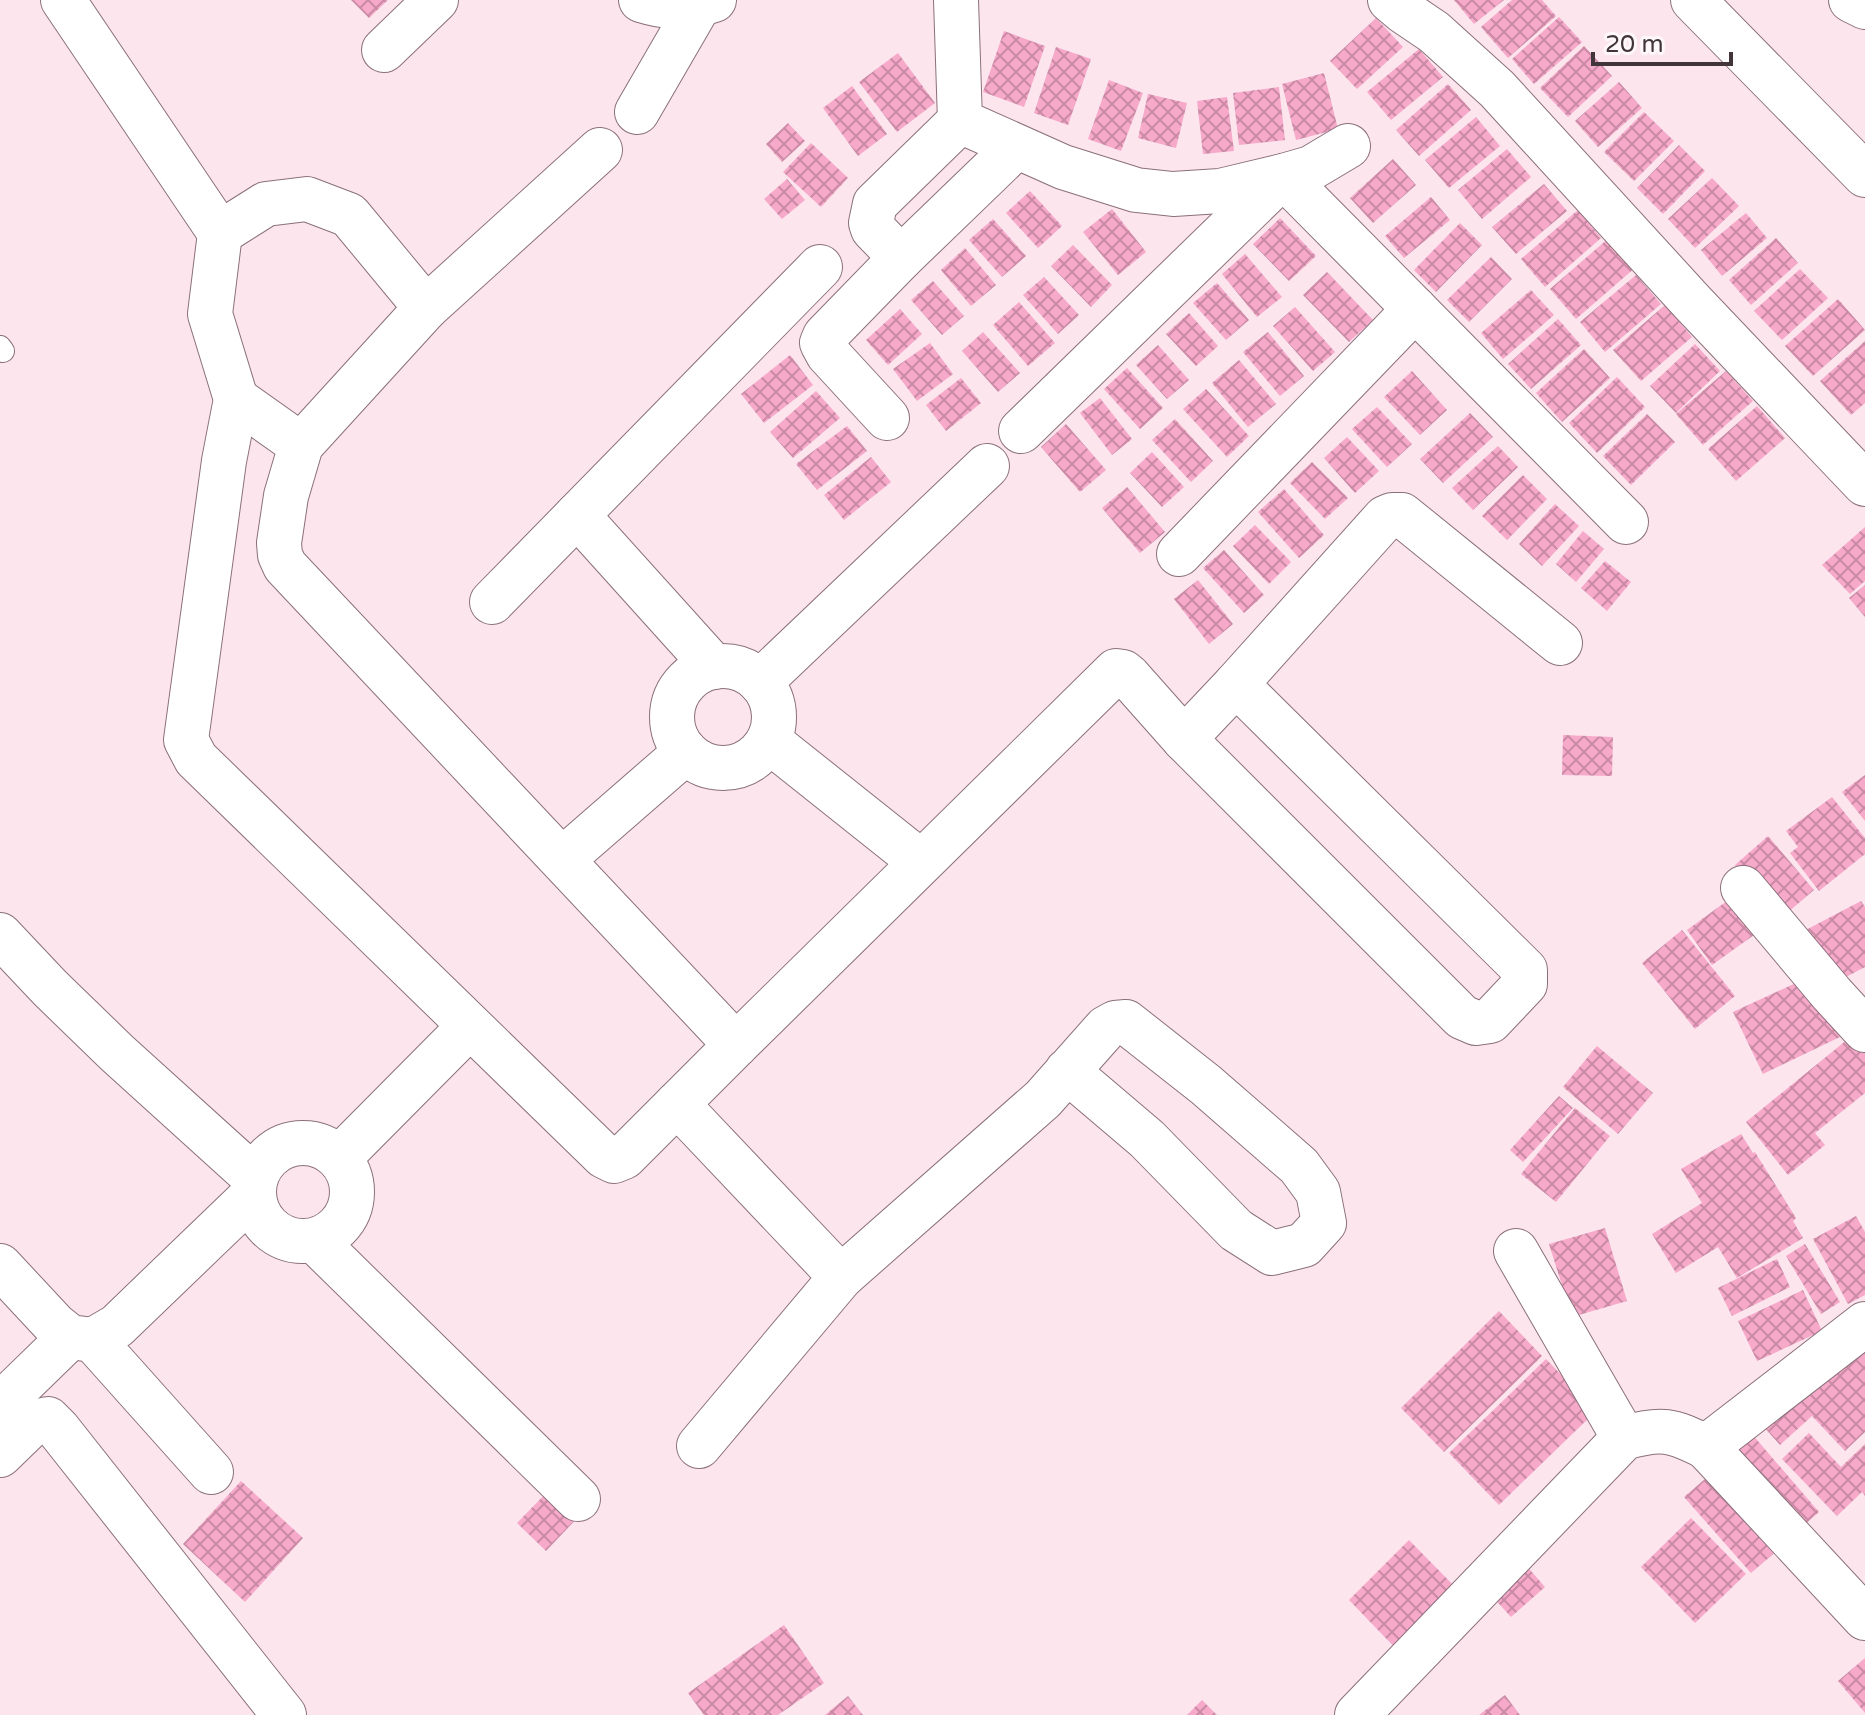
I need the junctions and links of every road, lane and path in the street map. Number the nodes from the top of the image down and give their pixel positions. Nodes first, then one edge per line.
1 (63, 0) edge
2 (436, 0) edge
3 (641, 0) edge
4 (956, 0) edge
5 (1693, 0) edge
6 (1851, 0) edge
7 (706, 3) edge
8 (1400, 4) edge
9 (1865, 7) edge
10 (384, 50) dead end
11 (637, 112) dead end
12 (960, 121) junction
13 (1348, 146) dead end
14 (1016, 147) junction
15 (600, 150) dead end
16 (1865, 175) edge
17 (1283, 176) junction
18 (220, 233) junction
19 (901, 258) junction
20 (820, 267) dead end
21 (426, 308) junction
22 (1415, 309) junction
23 (236, 399) junction
24 (887, 418) dead end
25 (1021, 431) dead end
26 (301, 445) junction
27 (987, 466) dead end
28 (1865, 484) edge
29 (577, 515) junction
30 (1626, 522) dead end
31 (1179, 554) dead end
32 (492, 602) dead end
33 (1560, 643) dead end
34 (714, 667) junction
35 (760, 682) junction
36 (1236, 684) junction
37 (1184, 739) junction
38 (769, 741) junction
39 (686, 752) junction
40 (563, 859) junction
41 (921, 862) junction
42 (1743, 888) dead end
43 (0, 935) edge
44 (470, 1026) junction
45 (1865, 1030) edge
46 (736, 1045) junction
47 (1067, 1071) junction
48 (677, 1104) junction
49 (339, 1158) junction
50 (254, 1187) junction
51 (315, 1241) junction
52 (1516, 1251) dead end
53 (0, 1266) edge
54 (841, 1277) junction
55 (1865, 1324) edge
56 (81, 1338) junction
57 (0, 1405) edge
58 (1624, 1438) junction
59 (699, 1446) dead end
60 (1706, 1447) junction
61 (0, 1455) edge
62 (211, 1472) dead end
63 (578, 1499) dead end
64 (1865, 1618) edge
65 (284, 1715) edge
66 (1357, 1715) edge

1 - 18 street
2 - 10 street
3 - 7 street
4 - 12 street
5 - 16 street
6 - 9 street
7 - 11 street
8 - 28 street
12 - 14 street
12 - 19 street
13 - 17 street
14 - 17 street
14 - 19 street
15 - 21 street
17 - 22 street
17 - 25 street
18 - 21 street
18 - 23 street
19 - 24 street
20 - 29 street
21 - 26 street
22 - 30 street
22 - 31 street
23 - 26 street
23 - 44 street
26 - 40 street
27 - 35 street
29 - 32 street
29 - 34 street
33 - 36 street
34 - 35 street
34 - 39 street
35 - 38 street
36 - 37 street
36 - 37 street
37 - 41 street
38 - 39 street
38 - 41 street
39 - 40 street
40 - 46 street
41 - 46 street
42 - 45 street
43 - 50 street
44 - 48 street
44 - 49 street
46 - 48 street
47 - 47 street
47 - 54 street
48 - 54 street
49 - 50 street
49 - 51 street
50 - 51 street
50 - 56 street
51 - 63 street
52 - 58 street
53 - 56 street
54 - 59 street
55 - 60 street
56 - 57 street
56 - 62 street
58 - 60 street
58 - 66 street
60 - 64 street
61 - 65 street

